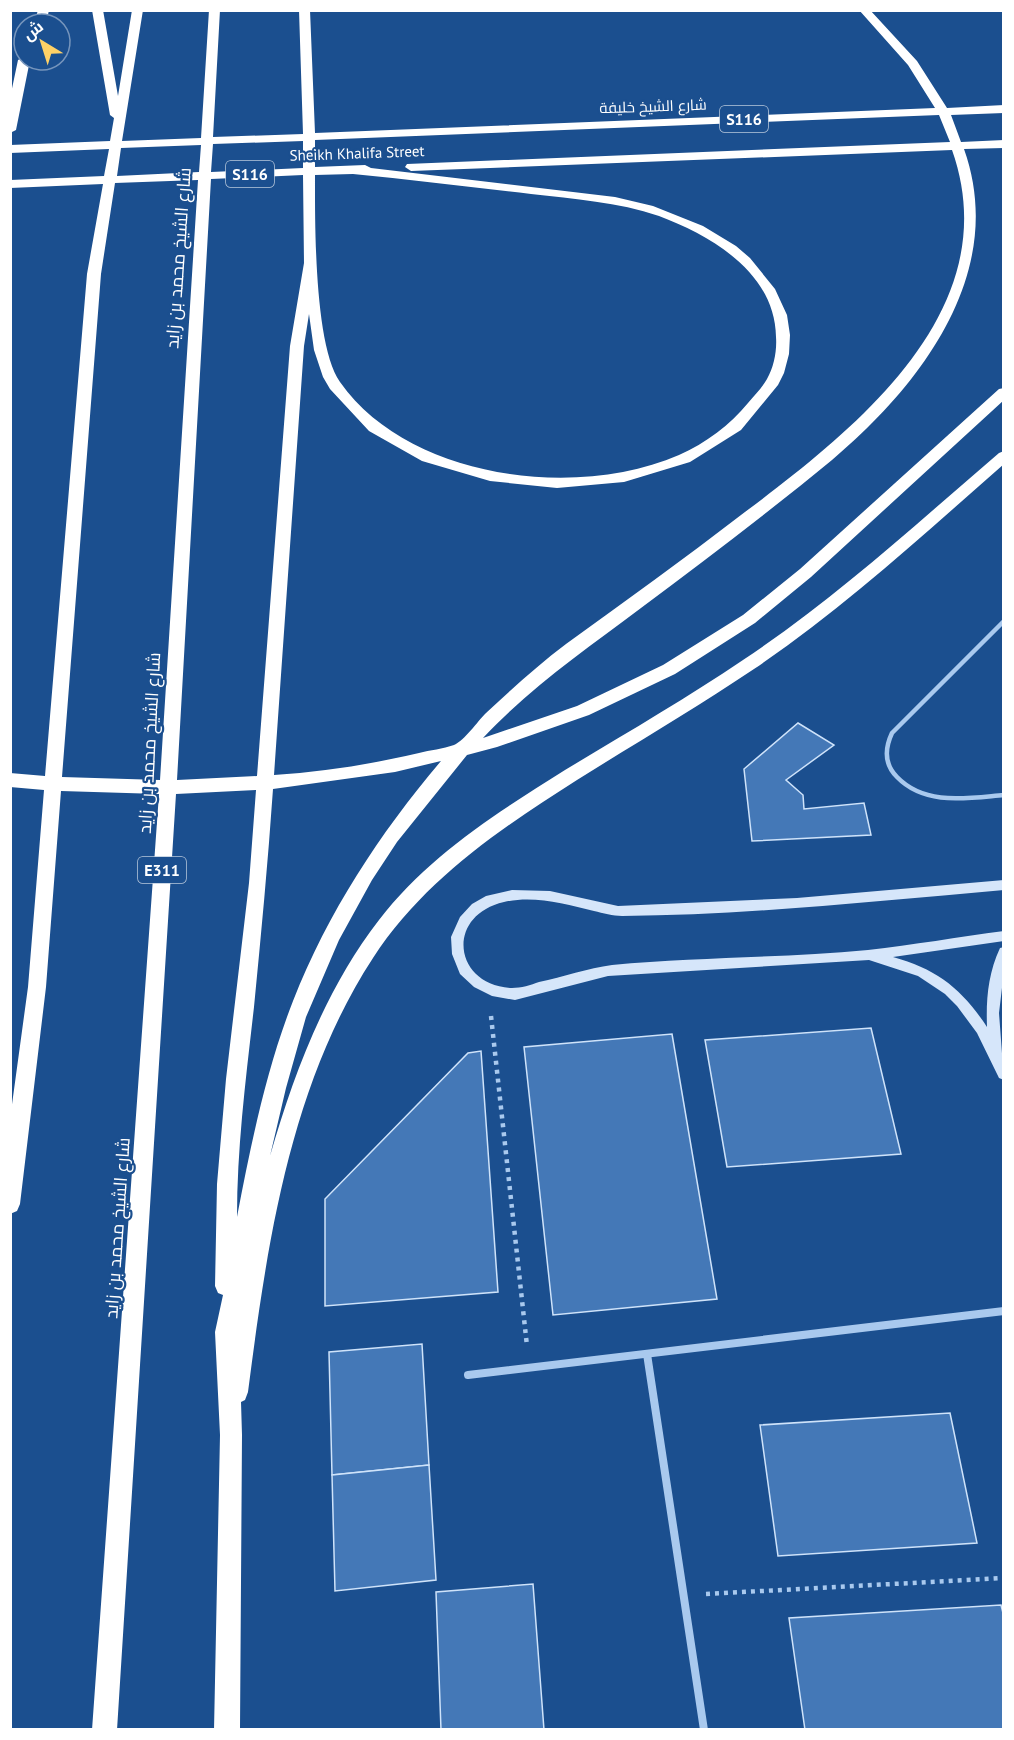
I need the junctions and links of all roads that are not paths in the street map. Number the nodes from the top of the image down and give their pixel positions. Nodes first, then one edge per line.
1 (97, 10) edge
2 (138, 10) edge
3 (215, 10) edge
4 (304, 10) edge
5 (864, 10) edge
6 (23, 72) edge
7 (1004, 110) edge
8 (118, 123) junction
9 (484, 129) joint
10 (10, 130) edge
11 (1004, 144) edge
12 (10, 149) edge
13 (353, 170) junction
14 (10, 184) edge
15 (309, 266) junction
16 (1004, 392) edge
17 (1004, 456) edge
18 (1004, 621) edge
19 (10, 780) edge
20 (1004, 795) edge
21 (1004, 885) edge
22 (1004, 936) edge
23 (1004, 952) edge
24 (868, 955) junction
25 (995, 1052) junction
26 (1004, 1074) edge
27 (10, 1204) edge
28 (1004, 1311) edge
29 (226, 1344) junction
30 (647, 1354) junction
31 (468, 1375) dead end
32 (231, 1435) junction
33 (104, 1730) edge
34 (227, 1730) edge
35 (704, 1730) edge

1 - 8 highway
2 - 8 highway
3 - 33 highway, شارع الشيخ محمد بن زايد / E311
4 - 15 highway
5 - 29 highway
6 - 10 highway
7 - 9 highway, شارع الشيخ خليفة / S116
8 - 27 highway
9 - 12 highway, Sheikh Khalifa Street / S116
11 - 13 highway, Sheikh Khalifa Street / S116
13 - 14 highway, Sheikh Khalifa Street / S116
13 - 15 highway
15 - 29 highway
16 - 19 highway
17 - 32 highway
18 - 20 lane
21 - 24 street
22 - 24 street
23 - 25 street
24 - 25 street
25 - 26 street
28 - 30 street
29 - 32 highway
30 - 31 street
30 - 35 street
32 - 34 highway

